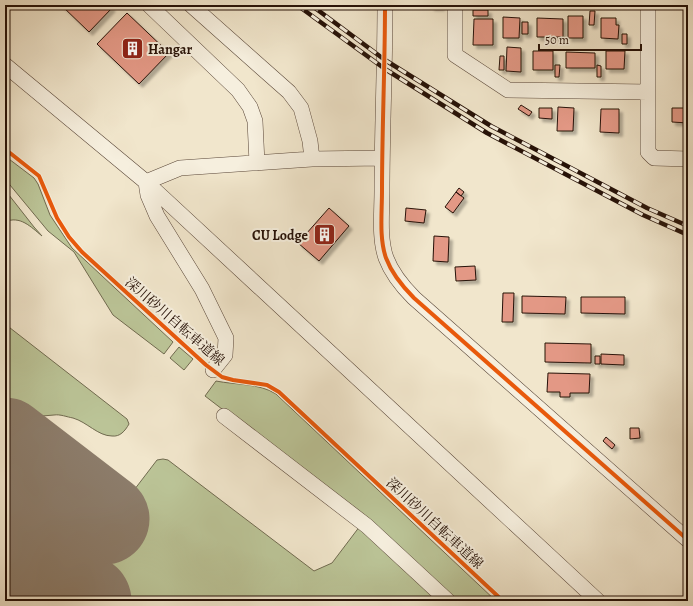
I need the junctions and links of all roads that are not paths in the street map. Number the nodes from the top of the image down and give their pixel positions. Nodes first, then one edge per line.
1 (149, 5) edge
2 (191, 5) edge
3 (385, 5) edge
4 (455, 5) edge
5 (648, 5) edge
6 (5, 65) edge
7 (648, 92) junction
8 (382, 158) junction
9 (312, 159) junction
10 (688, 159) edge
11 (256, 163) junction
12 (146, 182) junction
13 (213, 370) dead end
14 (224, 416) dead end
15 (688, 540) edge
16 (448, 601) edge
17 (598, 601) edge

1 - 11 street
2 - 9 street
3 - 8 street
4 - 7 street
5 - 7 street
6 - 12 street
7 - 10 street
8 - 9 street
8 - 15 street
9 - 11 street
11 - 12 street
12 - 13 street
12 - 17 street
14 - 16 street

